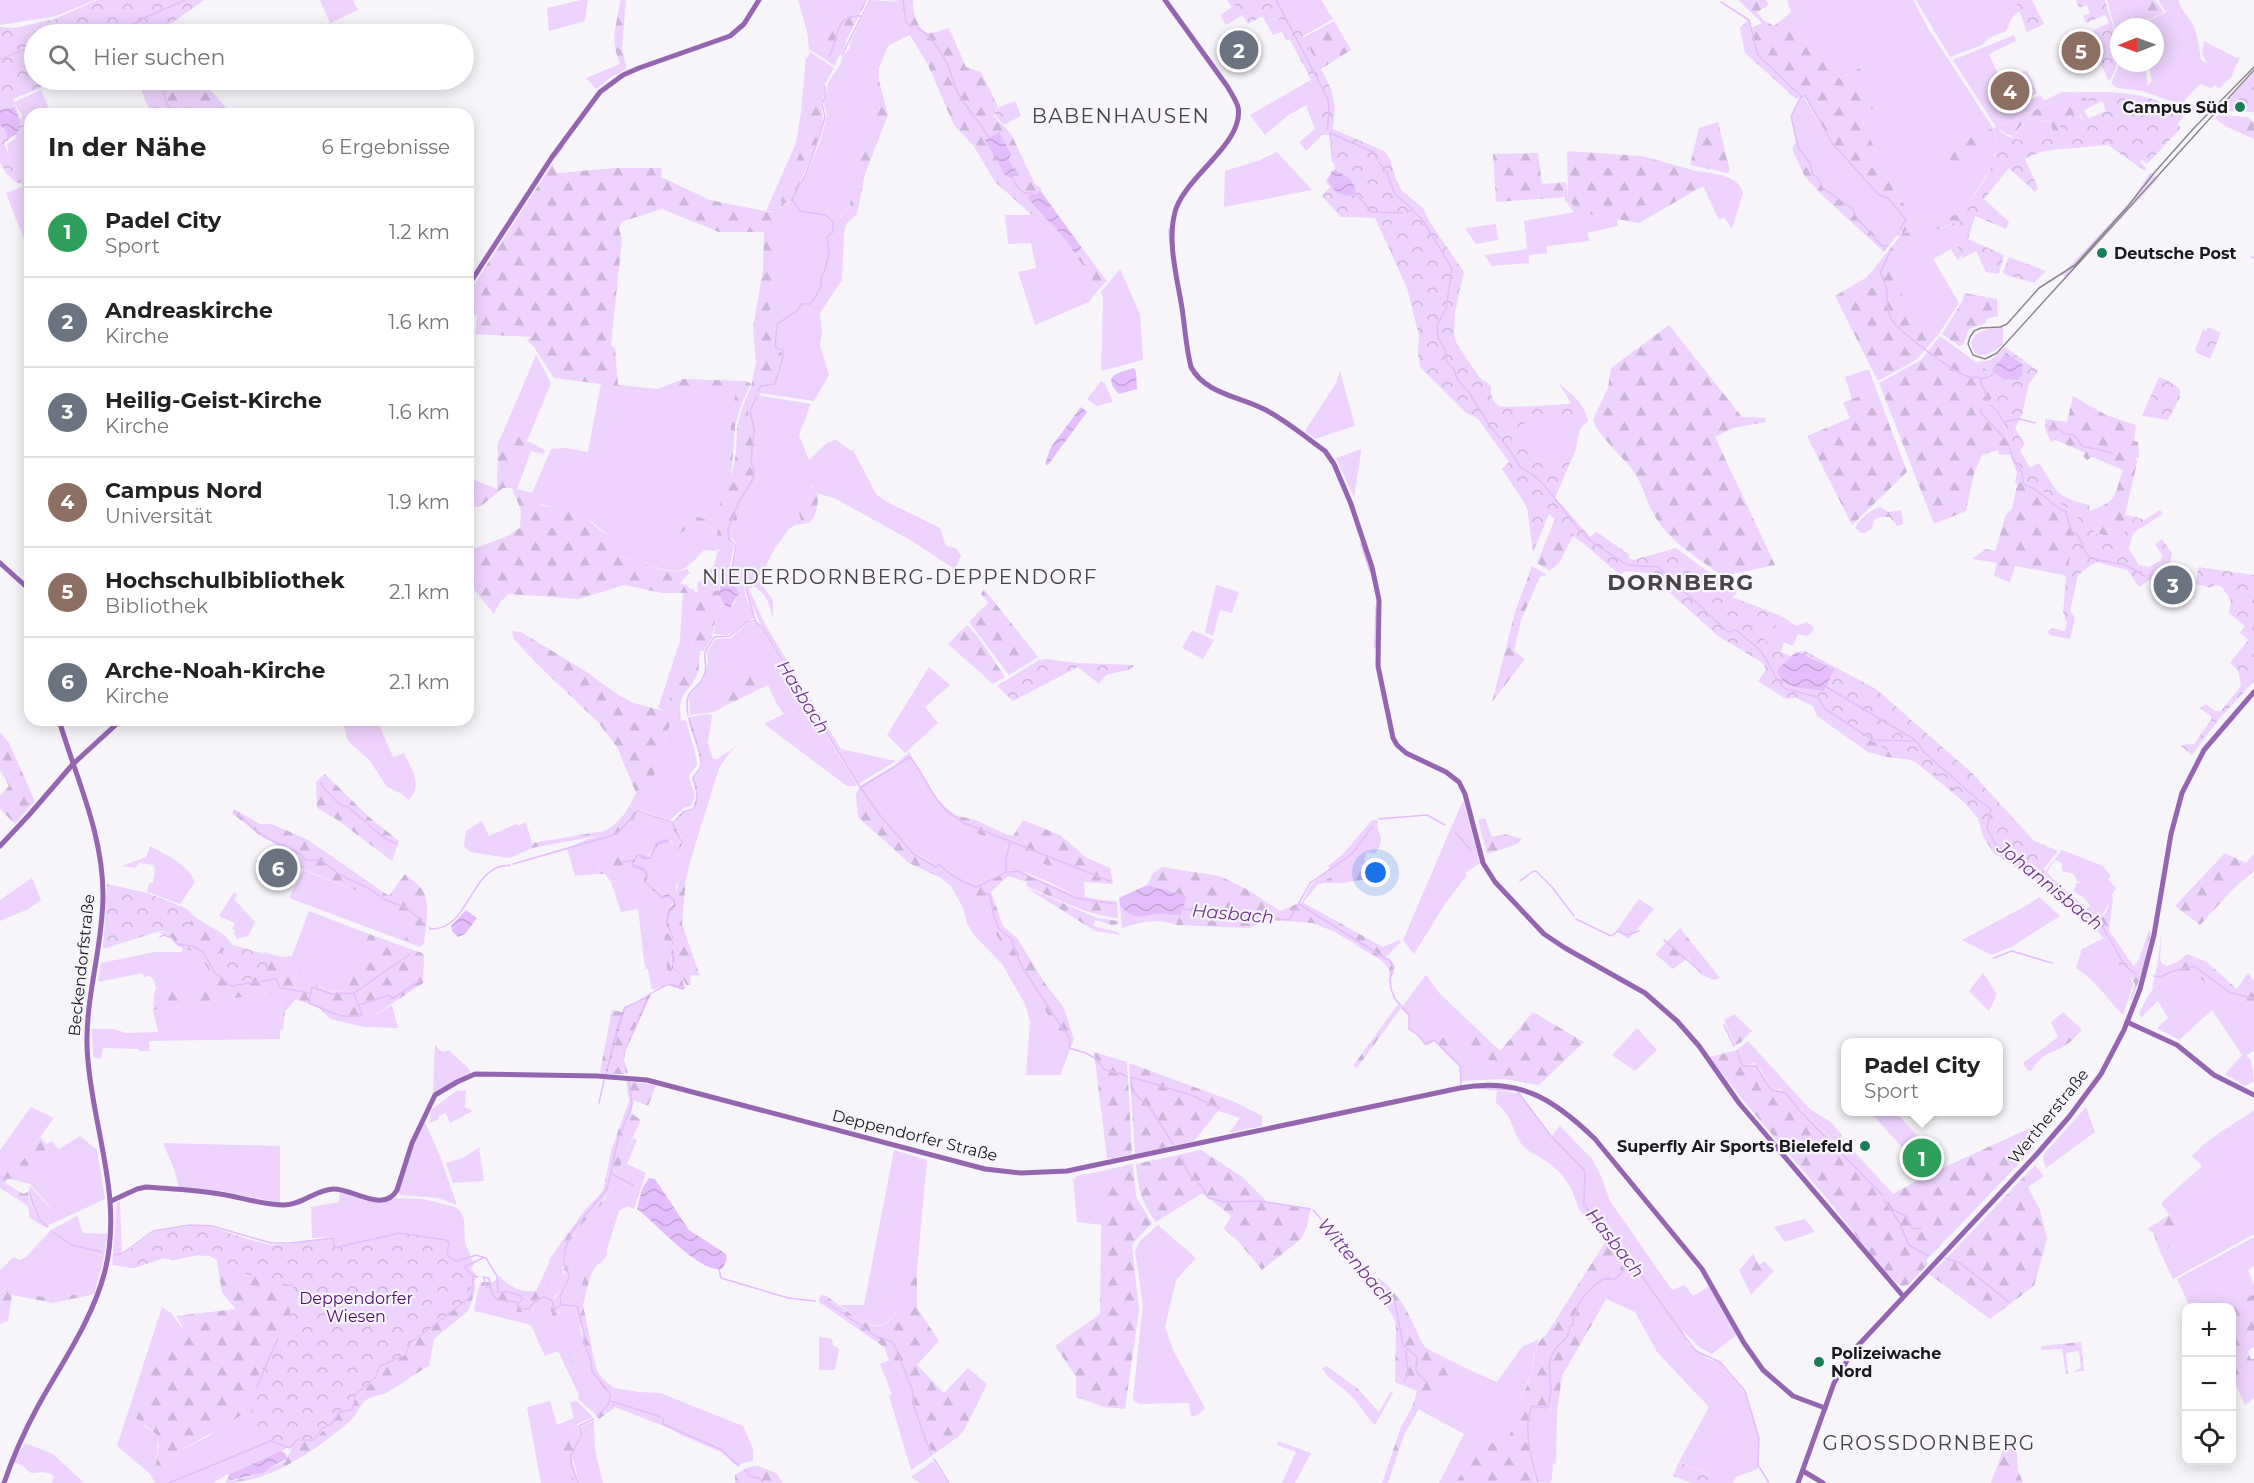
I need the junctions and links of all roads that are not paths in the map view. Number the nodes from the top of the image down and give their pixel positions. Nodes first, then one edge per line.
1 (759, 0) edge
2 (1165, 0) edge
3 (474, 277) edge
4 (0, 563) edge
5 (24, 585) edge
6 (2254, 692) edge
7 (61, 726) edge
8 (114, 726) edge
9 (73, 764) junction
10 (0, 846) edge
11 (2127, 1022) junction
12 (2254, 1095) edge
13 (111, 1202) junction
14 (1903, 1296) junction
15 (1825, 1408) junction
16 (1803, 1471) junction
17 (4, 1483) edge
18 (1798, 1483) edge
19 (1823, 1483) edge

1 - 3 main road
2 - 14 main road
4 - 5 main road
6 - 11 main road, Wertherstraße
7 - 9 main road, Beckendorfstraße
8 - 9 main road
9 - 10 main road
9 - 13 main road, Beckendorfstraße
11 - 12 main road
11 - 14 main road, Wertherstraße
13 - 15 main road, Deppendorfer Straße
13 - 17 main road, Beckendorfstraße
14 - 15 main road, Wertherstraße
15 - 16 main road, Wertherstraße
16 - 18 main road, Wertherstraße
16 - 19 main road

